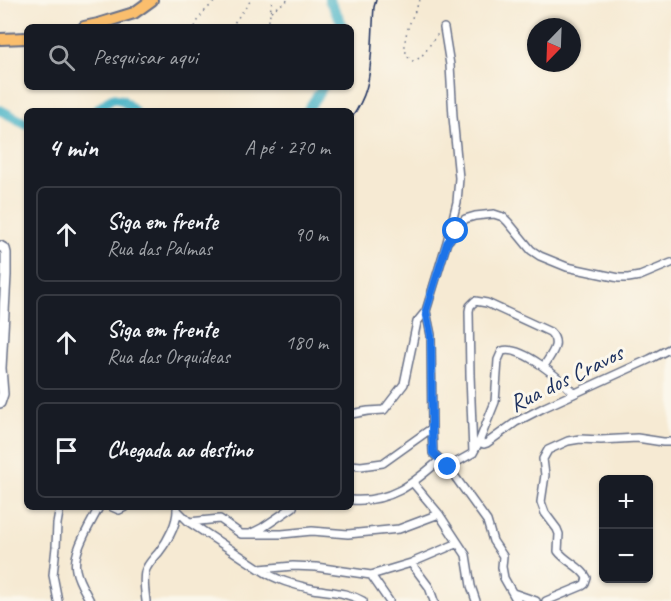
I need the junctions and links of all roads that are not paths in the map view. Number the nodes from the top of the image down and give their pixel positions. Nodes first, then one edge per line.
1 (152, 0) edge
2 (98, 24) edge
3 (444, 28) road end
4 (24, 38) edge
5 (0, 39) edge
6 (447, 243) junction
7 (0, 246) edge
8 (671, 263) edge
9 (426, 311) junction
10 (671, 348) edge
11 (544, 366) junction
12 (574, 393) junction
13 (0, 403) edge
14 (354, 413) edge
15 (432, 428) junction
16 (479, 442) junction
17 (671, 442) edge
18 (473, 453) junction
19 (440, 460) junction
20 (354, 465) edge
21 (448, 467) junction
22 (413, 483) junction
23 (354, 500) edge
24 (59, 510) edge
25 (98, 510) edge
26 (177, 510) edge
27 (179, 510) edge
28 (289, 510) edge
29 (439, 514) junction
30 (189, 522) junction
31 (250, 534) junction
32 (458, 543) junction
33 (411, 562) junction
34 (260, 569) junction
35 (371, 575) junction
36 (512, 593) junction
37 (58, 601) edge
38 (90, 601) edge
39 (146, 601) edge
40 (363, 601) edge
41 (389, 601) edge
42 (434, 601) edge
43 (476, 601) edge
44 (517, 601) edge
45 (536, 601) edge
46 (546, 601) edge

1 - 2 main road
3 - 6 street
4 - 5 main road
6 - 8 street
6 - 9 street
7 - 13 street
9 - 14 street
9 - 15 street
10 - 12 street, Rua dos Cravos
11 - 12 street
11 - 16 street
11 - 18 street
12 - 16 street, Rua dos Cravos
15 - 19 street
15 - 20 street
16 - 18 street
17 - 46 street
18 - 21 street
19 - 21 street
19 - 22 street
21 - 36 street
22 - 23 street
22 - 29 street
24 - 37 street
25 - 38 street
26 - 39 street
27 - 30 street
28 - 31 street
29 - 31 street
29 - 32 street
30 - 31 street
30 - 34 street
32 - 33 street
32 - 43 street
33 - 35 street
33 - 42 street
34 - 35 street
34 - 40 street
35 - 41 street
36 - 44 street
36 - 45 street

